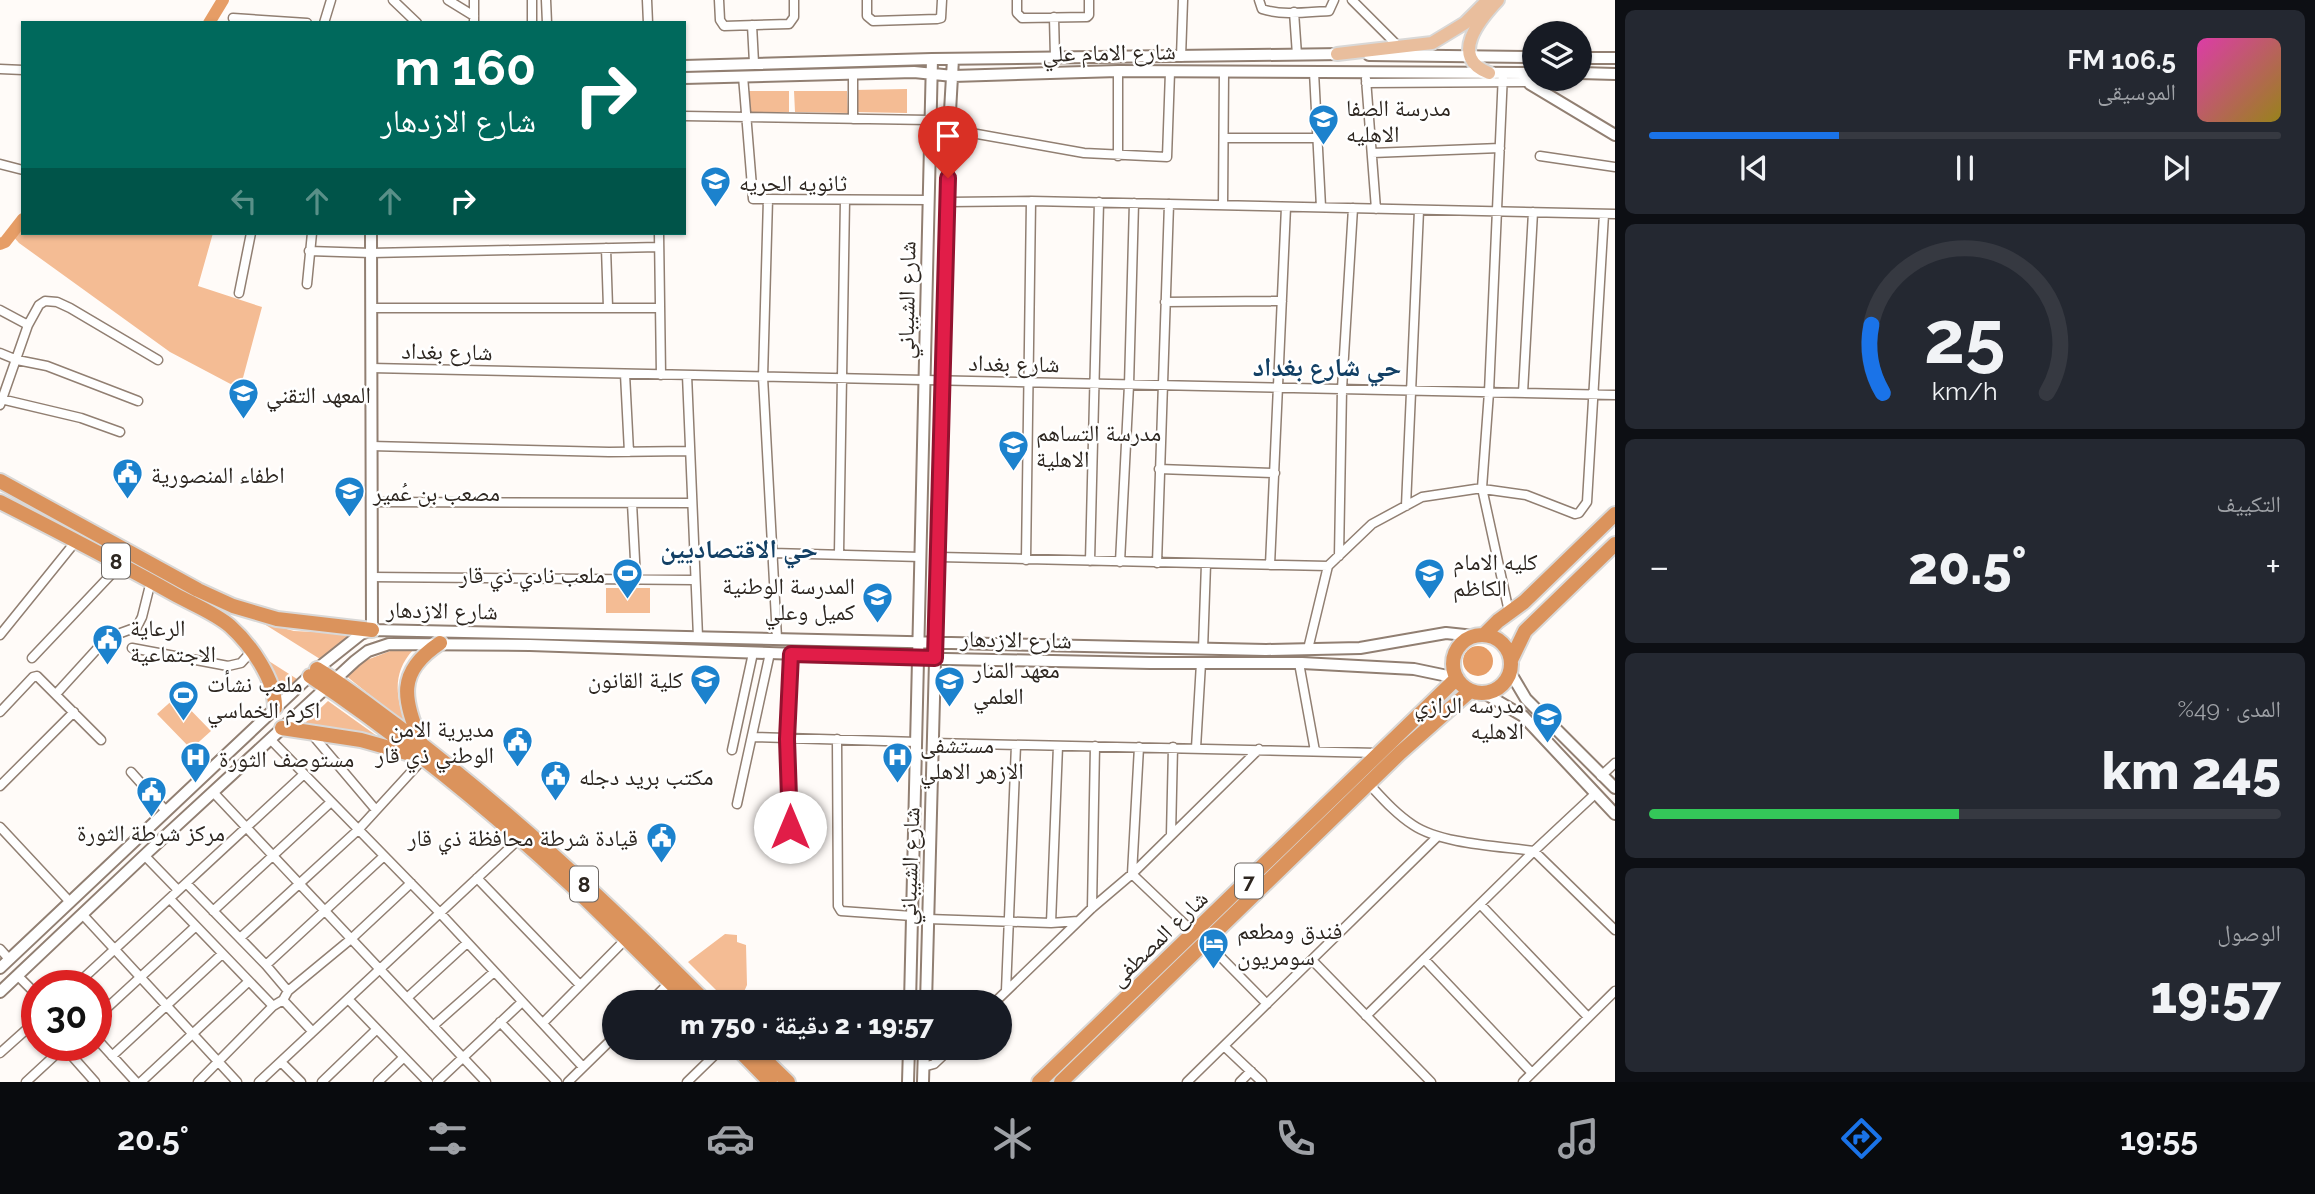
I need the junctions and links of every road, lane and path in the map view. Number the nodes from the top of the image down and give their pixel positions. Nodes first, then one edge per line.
1 (331, 0) edge
2 (393, 0) edge
3 (448, 0) edge
4 (474, 0) edge
5 (531, 0) edge
6 (546, 0) edge
7 (647, 0) edge
8 (719, 0) edge
9 (794, 0) edge
10 (867, 0) edge
11 (942, 0) edge
12 (1017, 0) edge
13 (1089, 0) edge
14 (1182, 0) edge
15 (1259, 0) edge
16 (1334, 0) edge
17 (1352, 0) edge
18 (1488, 0) edge
19 (1498, 0) edge
20 (1294, 12) junction
21 (1054, 17) junction
22 (233, 18) dead end
23 (474, 19) edge
24 (280, 21) edge
25 (325, 21) edge
26 (416, 21) edge
27 (533, 21) edge
28 (547, 21) edge
29 (648, 21) edge
30 (752, 25) junction
31 (1398, 47) junction
32 (1337, 54) junction
33 (1297, 55) junction
34 (1426, 56) junction
35 (1181, 57) junction
36 (1471, 57) junction
37 (1522, 57) edge
38 (1055, 58) junction
39 (1592, 58) edge
40 (1615, 58) edge
41 (933, 59) junction
42 (953, 59) junction
43 (754, 63) junction
44 (686, 66) edge
45 (0, 69) edge
46 (21, 70) edge
47 (1118, 71) junction
48 (1170, 72) junction
49 (1224, 72) junction
50 (1314, 72) junction
51 (1425, 72) junction
52 (1489, 73) junction
53 (853, 74) junction
54 (931, 74) junction
55 (1592, 74) edge
56 (1615, 74) edge
57 (743, 76) junction
58 (953, 76) junction
59 (1522, 76) edge
60 (686, 78) edge
61 (1366, 78) junction
62 (1502, 78) junction
63 (1550, 91) edge
64 (686, 116) edge
65 (746, 118) junction
66 (853, 119) junction
67 (930, 120) junction
68 (949, 129) junction
69 (1615, 135) edge
70 (1224, 138) junction
71 (1318, 138) junction
72 (1500, 148) junction
73 (1373, 153) junction
74 (1118, 156) junction
75 (1540, 156) dead end
76 (0, 164) edge
77 (1615, 167) edge
78 (21, 169) edge
79 (768, 199) junction
80 (845, 200) junction
81 (929, 200) junction
82 (1031, 201) junction
83 (948, 202) junction
84 (1099, 202) junction
85 (1135, 203) junction
86 (1170, 204) junction
87 (1223, 205) junction
88 (1286, 207) junction
89 (1321, 207) junction
90 (1353, 208) junction
91 (1376, 209) junction
92 (1419, 210) junction
93 (1496, 211) junction
94 (1533, 212) junction
95 (1604, 214) junction
96 (1615, 214) edge
97 (251, 235) edge
98 (312, 235) edge
99 (370, 235) edge
100 (659, 235) edge
101 (659, 247) junction
102 (606, 248) junction
103 (309, 251) junction
104 (371, 253) junction
105 (307, 284) dead end
106 (239, 293) dead end
107 (1282, 301) junction
108 (1165, 302) junction
109 (608, 307) junction
110 (371, 308) junction
111 (660, 308) junction
112 (0, 310) edge
113 (28, 325) junction
114 (0, 353) edge
115 (17, 360) junction
116 (158, 360) dead end
117 (371, 369) junction
118 (625, 374) junction
119 (661, 375) junction
120 (687, 375) junction
121 (763, 377) junction
122 (843, 379) junction
123 (925, 379) junction
124 (943, 380) junction
125 (1029, 383) junction
126 (1095, 384) junction
127 (1129, 385) junction
128 (1161, 385) junction
129 (1277, 388) junction
130 (1342, 389) junction
131 (1413, 391) junction
132 (1489, 392) junction
133 (1522, 393) junction
134 (1595, 395) junction
135 (1615, 395) edge
136 (1, 398) edge
137 (138, 401) dead end
138 (120, 432) dead end
139 (371, 446) junction
140 (689, 451) junction
141 (629, 452) junction
142 (1159, 469) junction
143 (1275, 473) junction
144 (0, 481) edge
145 (1482, 488) junction
146 (0, 502) edge
147 (371, 502) junction
148 (632, 503) junction
149 (692, 503) junction
150 (1406, 506) junction
151 (1615, 514) edge
152 (95, 531) junction
153 (81, 544) junction
154 (1615, 544) edge
155 (772, 552) junction
156 (839, 553) junction
157 (1339, 556) junction
158 (921, 557) junction
159 (939, 557) junction
160 (1026, 560) junction
161 (1090, 561) junction
162 (1120, 562) junction
163 (1157, 563) junction
164 (121, 564) junction
165 (1206, 564) junction
166 (1270, 565) junction
167 (1328, 566) junction
168 (371, 577) junction
169 (636, 579) junction
170 (694, 580) junction
171 (151, 581) junction
172 (1509, 612) junction
173 (372, 629) junction
174 (0, 635) edge
175 (616, 635) junction
176 (1479, 635) junction
177 (698, 637) junction
178 (778, 638) junction
179 (919, 642) junction
180 (440, 643) junction
181 (935, 643) junction
182 (615, 648) junction
183 (1151, 648) junction
184 (132, 649) dead end
185 (1203, 649) junction
186 (1308, 649) junction
187 (251, 652) junction
188 (753, 653) junction
189 (770, 653) junction
190 (791, 654) junction
191 (32, 658) dead end
192 (918, 658) junction
193 (935, 658) junction
194 (1150, 663) junction
195 (1201, 663) junction
196 (1299, 663) junction
197 (1511, 666) junction
198 (314, 673) junction
199 (1457, 678) junction
200 (330, 683) junction
201 (1477, 692) junction
202 (56, 694) junction
203 (275, 708) junction
204 (0, 712) edge
205 (74, 712) junction
206 (282, 728) junction
207 (308, 730) junction
208 (752, 737) junction
209 (270, 739) junction
210 (787, 739) junction
211 (101, 740) dead end
212 (837, 740) junction
213 (918, 742) junction
214 (933, 743) junction
215 (421, 744) junction
216 (1016, 745) junction
217 (1058, 746) junction
218 (1095, 746) junction
219 (1139, 747) junction
220 (1173, 747) junction
221 (1196, 748) junction
222 (1259, 749) junction
223 (732, 750) dead end
224 (1315, 751) junction
225 (1378, 753) junction
226 (423, 760) junction
227 (1615, 763) edge
228 (131, 772) dead end
229 (304, 774) junction
230 (1601, 776) junction
231 (1369, 784) junction
232 (0, 786) edge
233 (1615, 788) edge
234 (213, 792) junction
235 (1595, 794) junction
236 (331, 802) junction
237 (737, 804) dead end
238 (376, 810) junction
239 (166, 811) junction
240 (1615, 814) edge
241 (0, 827) edge
242 (246, 827) junction
243 (790, 827) dead end
244 (359, 830) junction
245 (1171, 835) junction
246 (8, 836) junction
247 (1437, 837) junction
248 (137, 838) junction
249 (519, 839) junction
250 (0, 844) edge
251 (1534, 851) junction
252 (147, 853) junction
253 (273, 856) junction
254 (384, 856) junction
255 (1132, 874) junction
256 (477, 878) junction
257 (299, 883) junction
258 (411, 883) junction
259 (187, 884) junction
260 (177, 889) junction
261 (170, 899) junction
262 (70, 902) junction
263 (1480, 904) junction
264 (1093, 908) junction
265 (213, 911) junction
266 (325, 911) junction
267 (440, 913) junction
268 (83, 915) junction
269 (912, 916) junction
270 (928, 919) junction
271 (1009, 921) junction
272 (1078, 922) junction
273 (1051, 923) junction
274 (196, 926) junction
275 (1615, 930) edge
276 (627, 933) junction
277 (240, 938) junction
278 (1200, 938) junction
279 (351, 939) junction
280 (467, 943) junction
281 (0, 949) edge
282 (115, 951) junction
283 (222, 954) junction
284 (9, 959) junction
285 (1424, 959) junction
286 (1312, 960) junction
287 (266, 965) junction
288 (0, 968) edge
289 (380, 969) junction
290 (93, 970) edge
291 (494, 972) junction
292 (18, 976) junction
293 (140, 977) junction
294 (21, 979) edge
295 (248, 982) junction
296 (670, 982) junction
297 (911, 984) junction
298 (926, 984) junction
299 (580, 985) junction
300 (662, 990) edge
301 (678, 990) edge
302 (692, 990) edge
303 (911, 990) edge
304 (926, 990) edge
305 (1006, 990) edge
306 (1007, 990) edge
307 (1615, 990) edge
308 (288, 991) junction
309 (0, 992) edge
310 (407, 998) junction
311 (348, 999) junction
312 (283, 1000) junction
313 (522, 1002) junction
314 (112, 1003) edge
315 (1266, 1004) junction
316 (166, 1005) junction
317 (272, 1006) junction
318 (1366, 1016) junction
319 (1588, 1017) junction
320 (500, 1022) junction
321 (543, 1023) junction
322 (433, 1026) junction
323 (377, 1029) junction
324 (313, 1031) junction
325 (21, 1034) edge
326 (193, 1035) junction
327 (1224, 1046) junction
328 (602, 1049) edge
329 (0, 1053) edge
330 (112, 1056) joint
331 (462, 1056) junction
332 (404, 1057) junction
333 (710, 1060) edge
334 (749, 1060) edge
335 (765, 1060) edge
336 (909, 1060) edge
337 (923, 1060) edge
338 (938, 1060) edge
339 (49, 1061) edge
340 (76, 1061) edge
341 (281, 1062) junction
342 (219, 1063) junction
343 (583, 1067) junction
344 (923, 1068) junction
345 (1251, 1071) junction
346 (1532, 1073) junction
347 (91, 1081) edge
348 (26, 1082) edge
349 (138, 1082) edge
350 (198, 1082) edge
351 (237, 1082) edge
352 (259, 1082) edge
353 (301, 1082) edge
354 (322, 1082) edge
355 (378, 1082) edge
356 (428, 1082) edge
357 (437, 1082) edge
358 (486, 1082) edge
359 (557, 1082) edge
360 (568, 1082) edge
361 (687, 1082) edge
362 (770, 1082) edge
363 (788, 1082) edge
364 (908, 1082) edge
365 (923, 1082) edge
366 (1039, 1082) edge
367 (1061, 1082) edge
368 (1187, 1082) edge
369 (1240, 1082) edge
370 (1262, 1082) edge
371 (1431, 1082) edge
372 (1523, 1082) edge

1 - 25 street
2 - 26 street
3 - 23 street
4 - 23 street
5 - 27 street
6 - 28 street
7 - 29 street
8 - 30 street
9 - 30 street
10 - 11 street
12 - 21 street
13 - 21 street
14 - 35 street
15 - 20 street
16 - 20 street
17 - 31 street
18 - 31 main road, شارع الامام علي
19 - 36 main road
20 - 33 street
21 - 38 street
22 - 24 street
30 - 43 street
31 - 32 main road, شارع الامام علي
32 - 33 main road, شارع الامام علي
32 - 34 main road, شارع الامام علي
33 - 35 main road, شارع الامام علي
34 - 36 main road, شارع الامام علي
34 - 51 main road
35 - 38 main road, شارع الامام علي
36 - 37 main road, شارع الامام علي
36 - 52 main road
38 - 42 main road, شارع الامام علي
39 - 40 main road
41 - 42 main road, شارع الامام علي
41 - 43 main road, شارع الامام علي
41 - 54 main road, شارع الشيباني
42 - 58 main road, شارع الشيباني
43 - 44 main road, شارع الامام علي
45 - 46 street
47 - 48 main road, شارع الامام علي
47 - 58 main road, شارع الامام علي
47 - 74 street
48 - 49 main road, شارع الامام علي
48 - 74 street
49 - 50 main road, شارع الامام علي
49 - 70 street
50 - 61 main road, شارع الامام علي
50 - 71 street
51 - 52 main road, شارع الامام علي
51 - 61 main road, شارع الامام علي
52 - 62 main road, شارع الامام علي
53 - 54 main road, شارع الامام علي
53 - 57 main road, شارع الامام علي
53 - 66 street
54 - 58 main road, شارع الامام علي
54 - 67 main road, شارع الشيباني
55 - 56 main road
57 - 60 main road, شارع الامام علي
57 - 65 street
58 - 68 main road, شارع الشيباني
59 - 62 main road, شارع الامام علي
61 - 62 street
61 - 73 street
62 - 72 street
63 - 69 main road
64 - 65 street
65 - 66 street
65 - 79 street
66 - 67 street
67 - 81 main road, شارع الشيباني
68 - 74 street
68 - 83 main road, شارع الشيباني
70 - 71 street
70 - 87 street
71 - 89 street
72 - 73 street
72 - 93 street
73 - 91 street
75 - 77 street
76 - 78 street
79 - 80 street
79 - 121 street
80 - 81 street
80 - 122 street
81 - 123 main road, شارع الشيباني
82 - 83 street
82 - 84 street
82 - 125 street
83 - 124 main road, شارع الشيباني
84 - 85 street
84 - 126 street
85 - 86 street
85 - 127 street
86 - 87 street
86 - 108 street
87 - 88 street
88 - 89 street
88 - 107 street
89 - 90 street
90 - 91 street
90 - 130 street
91 - 92 street
92 - 93 street
92 - 131 street
93 - 94 street
93 - 132 street
94 - 95 street
94 - 133 street
95 - 96 street
95 - 134 street
97 - 106 street
98 - 103 street
99 - 104 main road
100 - 101 street
101 - 102 street
101 - 111 street
102 - 104 street
102 - 109 street
103 - 104 street
103 - 105 street
104 - 110 main road
107 - 108 street
107 - 129 street
108 - 128 street
109 - 110 street
109 - 111 street
110 - 117 main road
111 - 119 street
112 - 113 street
113 - 115 street
113 - 116 street
114 - 115 street
115 - 136 street
115 - 137 street
117 - 118 street, شارع بغداد
117 - 139 main road
118 - 119 street, شارع بغداد
118 - 141 street
119 - 120 street, شارع بغداد
120 - 121 street, شارع بغداد
120 - 140 street
121 - 122 street, شارع بغداد
121 - 155 street
122 - 123 street, شارع بغداد
122 - 156 street
123 - 124 street, شارع بغداد
123 - 158 main road, شارع الشيباني
124 - 125 street, شارع بغداد
124 - 159 main road, شارع الشيباني
125 - 126 street, شارع بغداد
125 - 160 street
126 - 127 street, شارع بغداد
126 - 161 street
127 - 128 street, شارع بغداد
127 - 162 street
128 - 129 street, شارع بغداد
128 - 142 street
129 - 130 street, شارع بغداد
129 - 143 street
130 - 131 street, شارع بغداد
130 - 157 street
131 - 132 street, شارع بغداد
131 - 150 street
132 - 133 street, شارع بغداد
132 - 145 street
133 - 134 street, شارع بغداد
134 - 135 street, شارع بغداد
134 - 145 street
136 - 138 street
139 - 141 street
139 - 147 main road
140 - 141 street
140 - 149 street
142 - 143 street
142 - 163 street
143 - 166 street
144 - 152 highway, 8
145 - 150 street
145 - 172 street
146 - 153 highway, 8
147 - 148 street
147 - 168 main road
148 - 149 street
148 - 169 street
149 - 170 street
150 - 157 street
151 - 172 highway
152 - 153 highway
152 - 173 highway, 8
153 - 164 highway, 8
153 - 174 street
154 - 197 highway, 7
155 - 156 street
155 - 178 street
156 - 158 street
157 - 167 street
158 - 179 main road, شارع الشيباني
159 - 160 street
159 - 181 main road, شارع الشيباني
160 - 161 street
161 - 162 street
162 - 163 street
163 - 165 street
164 - 171 highway, 8
164 - 191 street
165 - 166 street
165 - 185 street
166 - 167 street
167 - 186 street
168 - 169 street
168 - 173 main road
169 - 170 street
170 - 177 street
171 - 187 highway, 8
171 - 202 street
172 - 176 highway
173 - 175 main road, شارع الازدهار
173 - 198 main road
175 - 177 main road, شارع الازدهار
175 - 182 main road
176 - 186 main road, شارع الازدهار
176 - 197 highway
176 - 199 highway
177 - 178 main road, شارع الازدهار
178 - 179 main road, شارع الازدهار
179 - 181 main road, شارع الازدهار
179 - 192 main road, شارع الشيباني
180 - 182 main road, شارع الازدهار
180 - 200 main road, شارع الازدهار
180 - 215 highway
181 - 183 main road, شارع الازدهار
181 - 193 main road, شارع الشيباني
182 - 188 main road, شارع الازدهار
183 - 185 main road, شارع الازدهار
183 - 194 main road
184 - 187 street
185 - 186 main road, شارع الازدهار
187 - 203 highway
188 - 189 main road, شارع الازدهار
188 - 223 street
189 - 190 main road, شارع الازدهار
189 - 208 street
190 - 192 main road, شارع الازدهار
190 - 210 street
192 - 193 main road, شارع الازدهار
192 - 213 main road, شارع الشيباني
193 - 194 main road, شارع الازدهار
193 - 214 main road, شارع الشيباني
194 - 195 main road, شارع الازدهار
195 - 196 main road, شارع الازدهار
195 - 221 street
196 - 199 main road, شارع الازدهار
196 - 224 street
197 - 201 highway, 7
197 - 230 main road
198 - 200 highway, 8
198 - 203 main road
199 - 201 highway
199 - 225 highway, شارع المصطفى / 7
200 - 206 main road, شارع الازدهار
200 - 215 highway, 8
200 - 226 highway, 8
201 - 231 highway, شارع المصطفى / 7
201 - 235 main road
202 - 204 street
202 - 205 street
203 - 239 main road
205 - 211 street
205 - 232 street
206 - 207 highway
206 - 209 main road, شارع الازدهار
207 - 226 highway
207 - 238 street
208 - 210 street
208 - 237 street
209 - 229 street
209 - 234 main road, شارع الازدهار
210 - 212 street
210 - 243 street
212 - 213 street
212 - 269 street
213 - 269 main road, شارع الشيباني
214 - 216 street
214 - 270 main road, شارع الشيباني
215 - 276 highway, 8
216 - 217 street
216 - 271 street
217 - 218 street
217 - 273 street
218 - 219 street
218 - 264 street
219 - 220 street
219 - 255 street
220 - 221 street
220 - 245 street
221 - 222 street
222 - 224 street
222 - 245 street
224 - 225 street
225 - 278 highway, شارع المصطفى / 7
226 - 238 street
226 - 249 highway, 8
227 - 230 street
228 - 239 street
229 - 236 street
229 - 242 street
230 - 233 main road
231 - 247 street
231 - 278 highway, شارع المصطفى / 7
234 - 242 street
234 - 252 main road, شارع الازدهار
235 - 240 main road
235 - 251 street
236 - 244 street
236 - 253 street
238 - 244 street
239 - 248 main road
241 - 246 street
242 - 253 street
242 - 259 street
244 - 254 street
244 - 257 street
245 - 255 street
246 - 250 street
246 - 262 street
247 - 251 street
247 - 286 street
248 - 252 main road
248 - 262 main road
249 - 256 street
249 - 276 highway, 8
251 - 263 street
251 - 275 street
252 - 260 street
252 - 268 main road, شارع الازدهار
253 - 257 street
253 - 265 street
254 - 258 street
254 - 266 street
255 - 264 street
255 - 278 street
256 - 267 street
256 - 299 street
257 - 266 street
257 - 277 street
258 - 267 street
258 - 279 street
259 - 260 street
259 - 265 street
260 - 261 street
261 - 274 street
261 - 282 street
262 - 284 main road
263 - 285 street
263 - 319 street
264 - 272 street
265 - 277 street
266 - 279 street
266 - 287 street
267 - 280 street
267 - 289 street
268 - 282 street
268 - 292 main road, شارع الازدهار
269 - 297 main road, شارع الشيباني
270 - 271 street
270 - 298 main road, شارع الشيباني
271 - 273 street
271 - 305 street
272 - 273 street
272 - 306 street
274 - 283 street
274 - 293 street
276 - 296 highway, 8
276 - 299 street
276 - 302 highway, 8
277 - 287 street
278 - 315 street
278 - 366 highway, شارع المصطفى / 7
278 - 367 highway, شارع المصطفى / 7
279 - 289 street
279 - 308 street
280 - 291 street
280 - 310 street
281 - 284 street
282 - 290 street
282 - 293 street
283 - 295 street
283 - 316 street
284 - 288 main road
285 - 318 street
285 - 346 street
286 - 315 street
286 - 318 street
287 - 308 street
289 - 310 street
289 - 311 street
291 - 313 street
291 - 322 street
292 - 294 street
292 - 309 main road, شارع الازدهار
293 - 314 street
293 - 316 street
295 - 317 street
295 - 326 street
296 - 300 street
296 - 301 highway, 8
297 - 298 main road
297 - 303 main road, شارع الشيباني
298 - 304 main road, شارع الشيباني
299 - 321 street
307 - 319 street
308 - 312 street
310 - 322 street
311 - 323 street
311 - 324 street
312 - 317 street
312 - 324 street
313 - 320 street
313 - 321 street
315 - 327 street
316 - 326 street
316 - 330 street
317 - 342 street
318 - 371 street
319 - 346 street
320 - 331 street
320 - 359 street
321 - 343 street
322 - 331 street
323 - 332 street
323 - 354 street
324 - 341 street
325 - 329 street
326 - 342 street
326 - 349 street
327 - 345 street
327 - 368 street
328 - 343 street
330 - 349 street
331 - 357 street
331 - 358 street
332 - 355 street
332 - 356 street
333 - 361 street
334 - 362 highway
335 - 363 highway
336 - 364 main road
337 - 344 main road
338 - 344 street
339 - 348 street
340 - 347 street
341 - 352 street
341 - 353 street
342 - 350 street
342 - 351 street
343 - 360 street
344 - 365 main road
345 - 369 street
345 - 370 street
346 - 372 street

